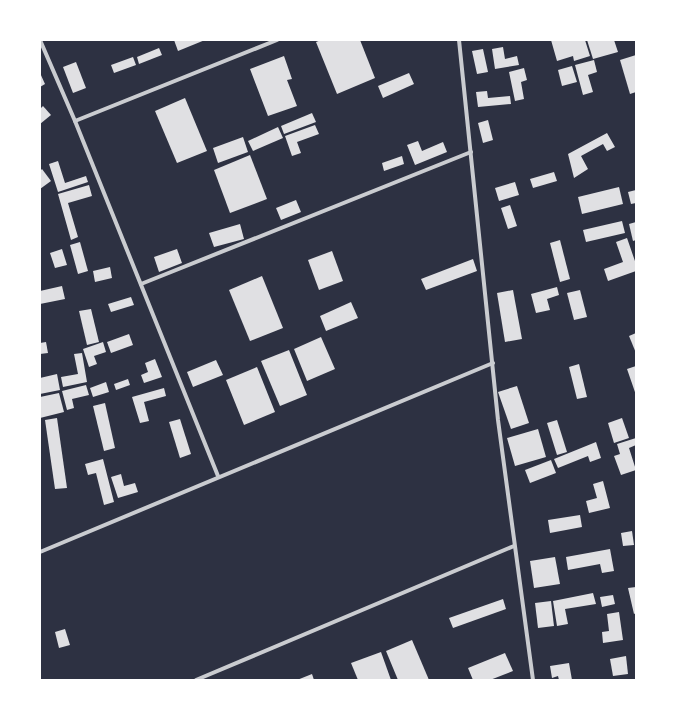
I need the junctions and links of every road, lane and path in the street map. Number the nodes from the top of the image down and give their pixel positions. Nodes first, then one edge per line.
1 (40, 40) edge
2 (277, 40) edge
3 (459, 40) edge
4 (75, 121) junction
5 (471, 152) junction
6 (141, 284) junction
7 (493, 363) junction
8 (218, 476) junction
9 (514, 546) junction
10 (40, 552) edge
11 (196, 680) edge
12 (533, 680) edge

1 - 4 street
2 - 4 street
3 - 5 street
4 - 6 street
5 - 6 street
5 - 7 street
6 - 8 street
7 - 8 street
7 - 9 street
8 - 10 street
9 - 11 street
9 - 12 street

